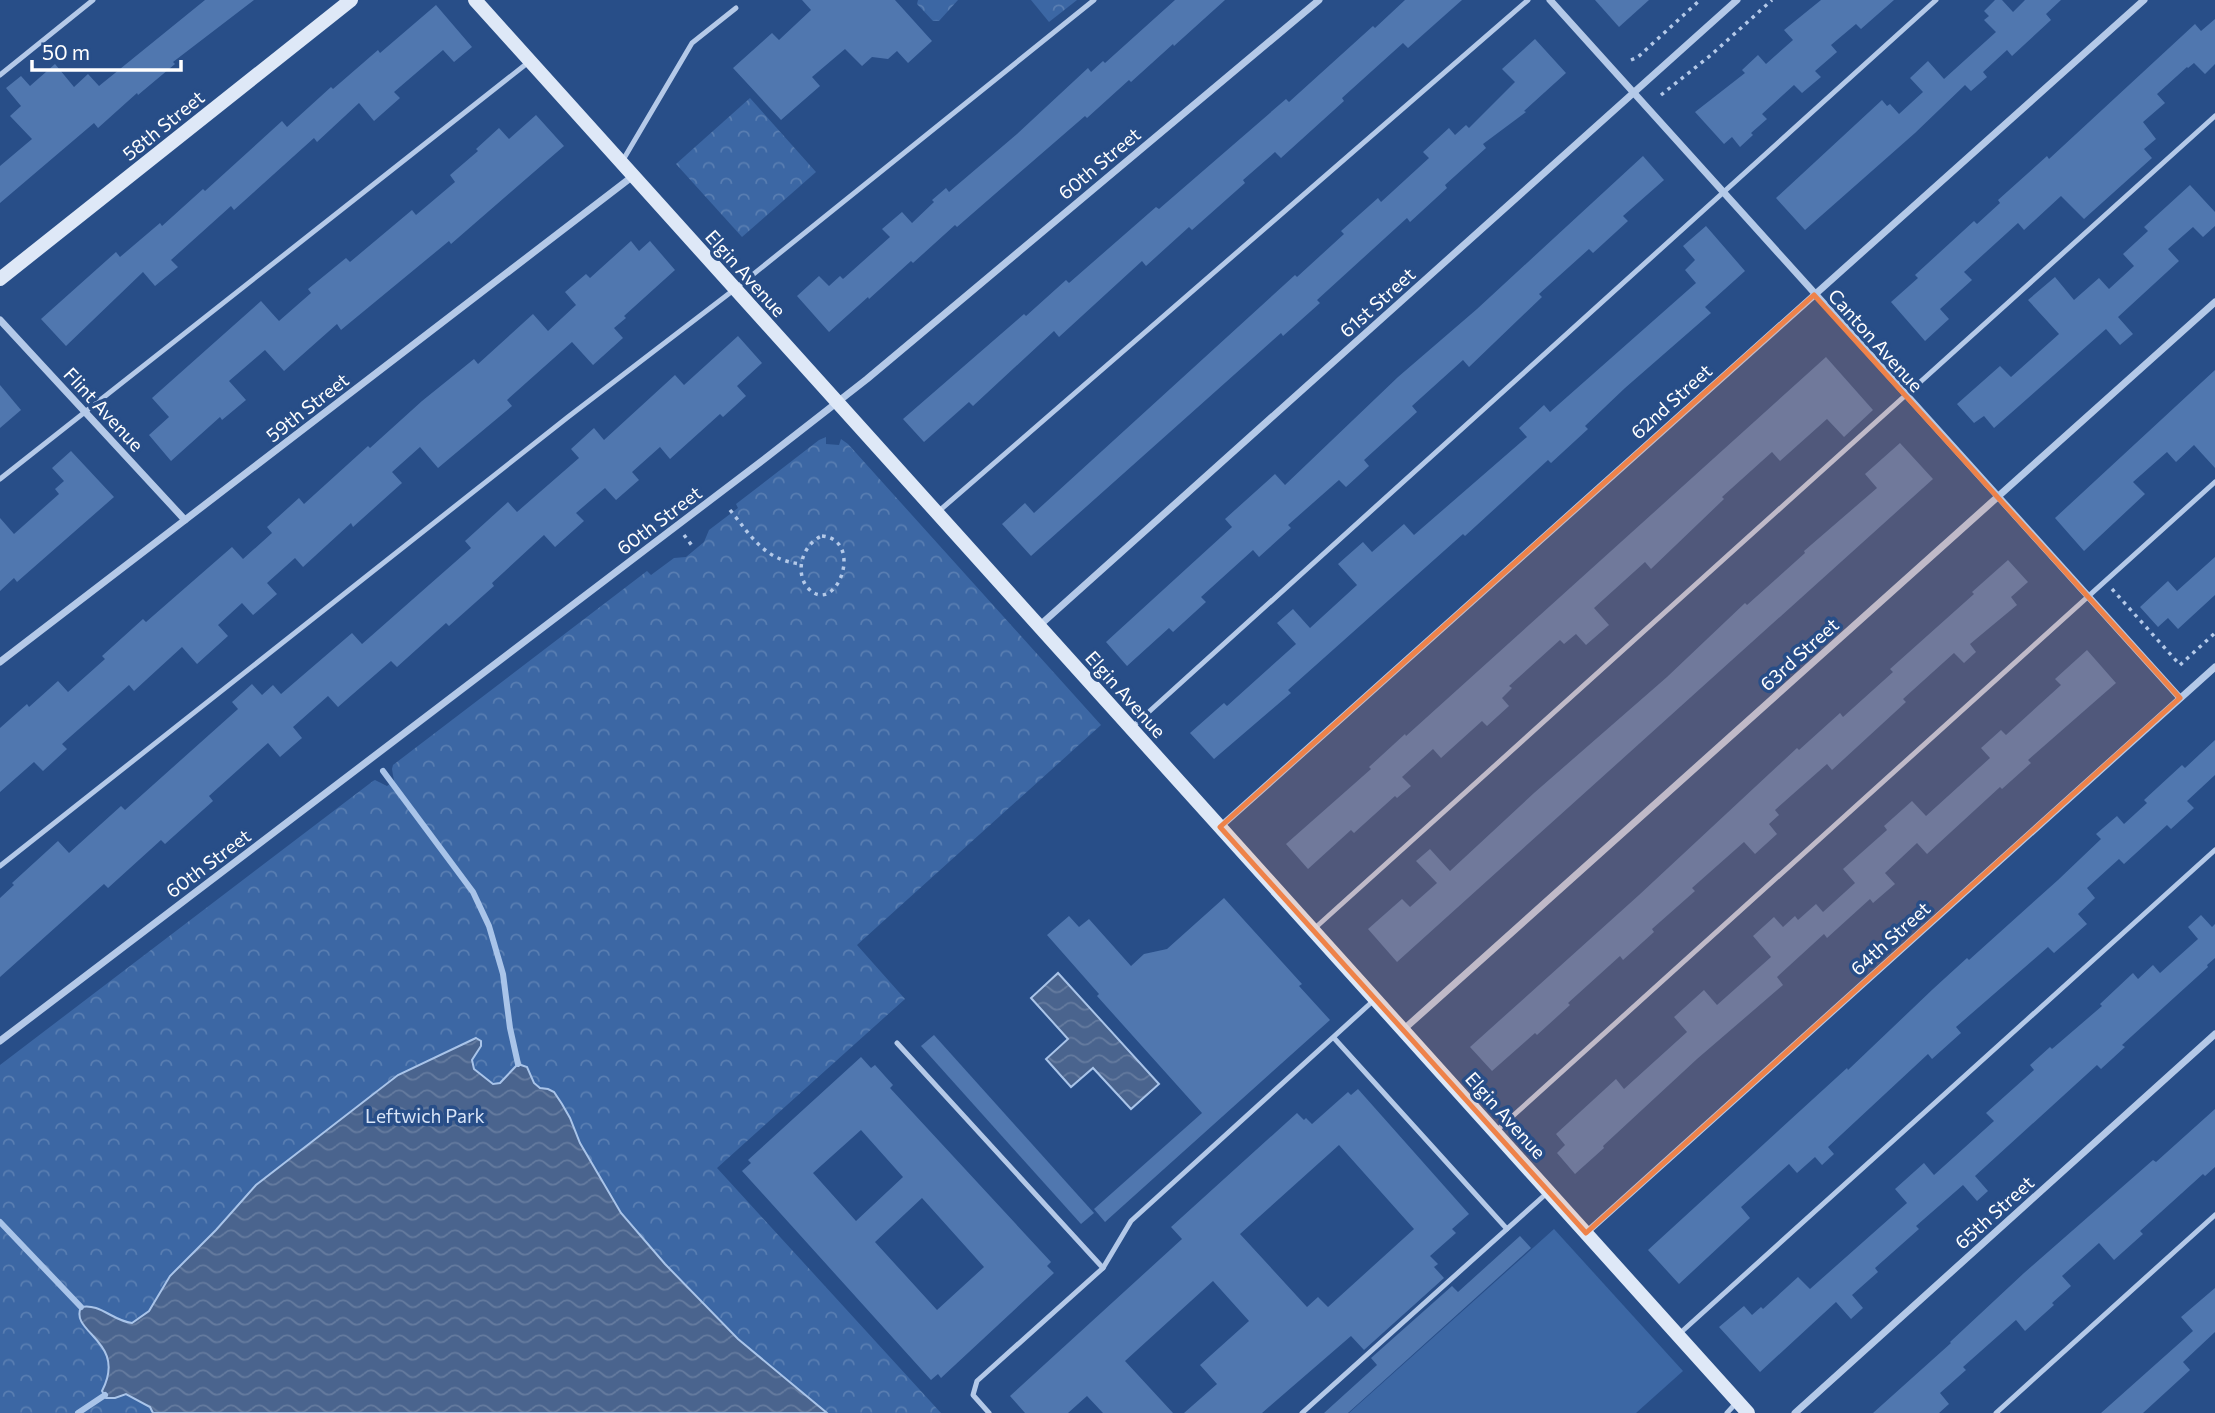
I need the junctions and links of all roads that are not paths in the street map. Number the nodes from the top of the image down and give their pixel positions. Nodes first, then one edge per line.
1 (93, 0) edge
2 (351, 0) edge
3 (475, 0) edge
4 (1094, 0) edge
5 (1319, 0) edge
6 (1528, 0) edge
7 (1550, 0) edge
8 (1737, 0) edge
9 (1936, 0) edge
10 (2144, 0) edge
11 (736, 8) dead end
12 (530, 61) junction
13 (0, 75) edge
14 (1633, 93) junction
15 (2215, 116) edge
16 (622, 163) junction
17 (633, 176) junction
18 (1724, 194) junction
19 (0, 279) edge
20 (735, 289) junction
21 (1814, 295) junction
22 (2215, 302) edge
23 (0, 320) edge
24 (1905, 395) junction
25 (837, 402) junction
26 (85, 412) junction
27 (0, 479) edge
28 (2215, 482) edge
29 (1997, 497) junction
30 (937, 513) junction
31 (185, 520) junction
32 (2088, 597) junction
33 (1039, 626) junction
34 (0, 662) edge
35 (2215, 667) edge
36 (2180, 698) junction
37 (1131, 729) junction
38 (1220, 827) junction
39 (2215, 850) edge
40 (0, 866) edge
41 (1313, 930) junction
42 (1376, 999) junction
43 (1403, 1030) junction
44 (2215, 1034) edge
45 (1334, 1038) junction
46 (0, 1041) edge
47 (897, 1044) dead end
48 (1495, 1132) junction
49 (1550, 1191) junction
50 (2215, 1215) edge
51 (1507, 1230) junction
52 (1586, 1233) junction
53 (1103, 1268) junction
54 (1678, 1335) junction
55 (1738, 1401) junction
56 (989, 1413) edge
57 (1302, 1413) edge
58 (1727, 1413) edge
59 (1748, 1413) edge
60 (1795, 1413) edge
61 (1996, 1413) edge

1 - 13 lane
2 - 19 street, 58th Street
3 - 12 street, Elgin Avenue
4 - 20 lane
5 - 25 street, 60th Street
6 - 30 lane
7 - 14 street, Canton Avenue
8 - 14 street, 61st Street
9 - 18 lane
10 - 21 street, 62nd Street
11 - 16 lane
12 - 16 street, Elgin Avenue
12 - 26 lane
14 - 18 street, Canton Avenue
14 - 33 street, 61st Street
15 - 24 lane
16 - 17 street, Elgin Avenue
17 - 20 street, Elgin Avenue
17 - 31 street, 59th Street
18 - 21 street, Canton Avenue
18 - 37 lane
20 - 25 street, Elgin Avenue
20 - 40 lane
21 - 24 street, Canton Avenue
21 - 38 street, 62nd Street
22 - 29 street, 63rd Street
23 - 26 street, Flint Avenue
24 - 29 street, Canton Avenue
24 - 41 lane
25 - 30 street, Elgin Avenue
25 - 46 street, 60th Street
26 - 27 lane
26 - 31 street, Flint Avenue
28 - 32 lane
29 - 32 street, Canton Avenue
29 - 43 street, 63rd Street
30 - 33 street, Elgin Avenue
31 - 34 street, 59th Street
32 - 36 street, Canton Avenue
32 - 48 lane
33 - 37 street, Elgin Avenue
35 - 36 street, 64th Street
36 - 52 street, 64th Street
37 - 38 street, Elgin Avenue
38 - 41 street, Elgin Avenue
39 - 54 lane
41 - 42 street, Elgin Avenue
42 - 43 street, Elgin Avenue
42 - 45 lane
43 - 48 street, Elgin Avenue
44 - 60 street, 65th Street
45 - 51 lane
45 - 53 lane
47 - 53 lane
48 - 49 street, Elgin Avenue
49 - 51 lane
49 - 52 street, Elgin Avenue
50 - 61 lane
51 - 57 lane
52 - 54 street, Elgin Avenue
53 - 56 lane
54 - 55 street, Elgin Avenue
55 - 58 lane
55 - 59 street, Elgin Avenue

